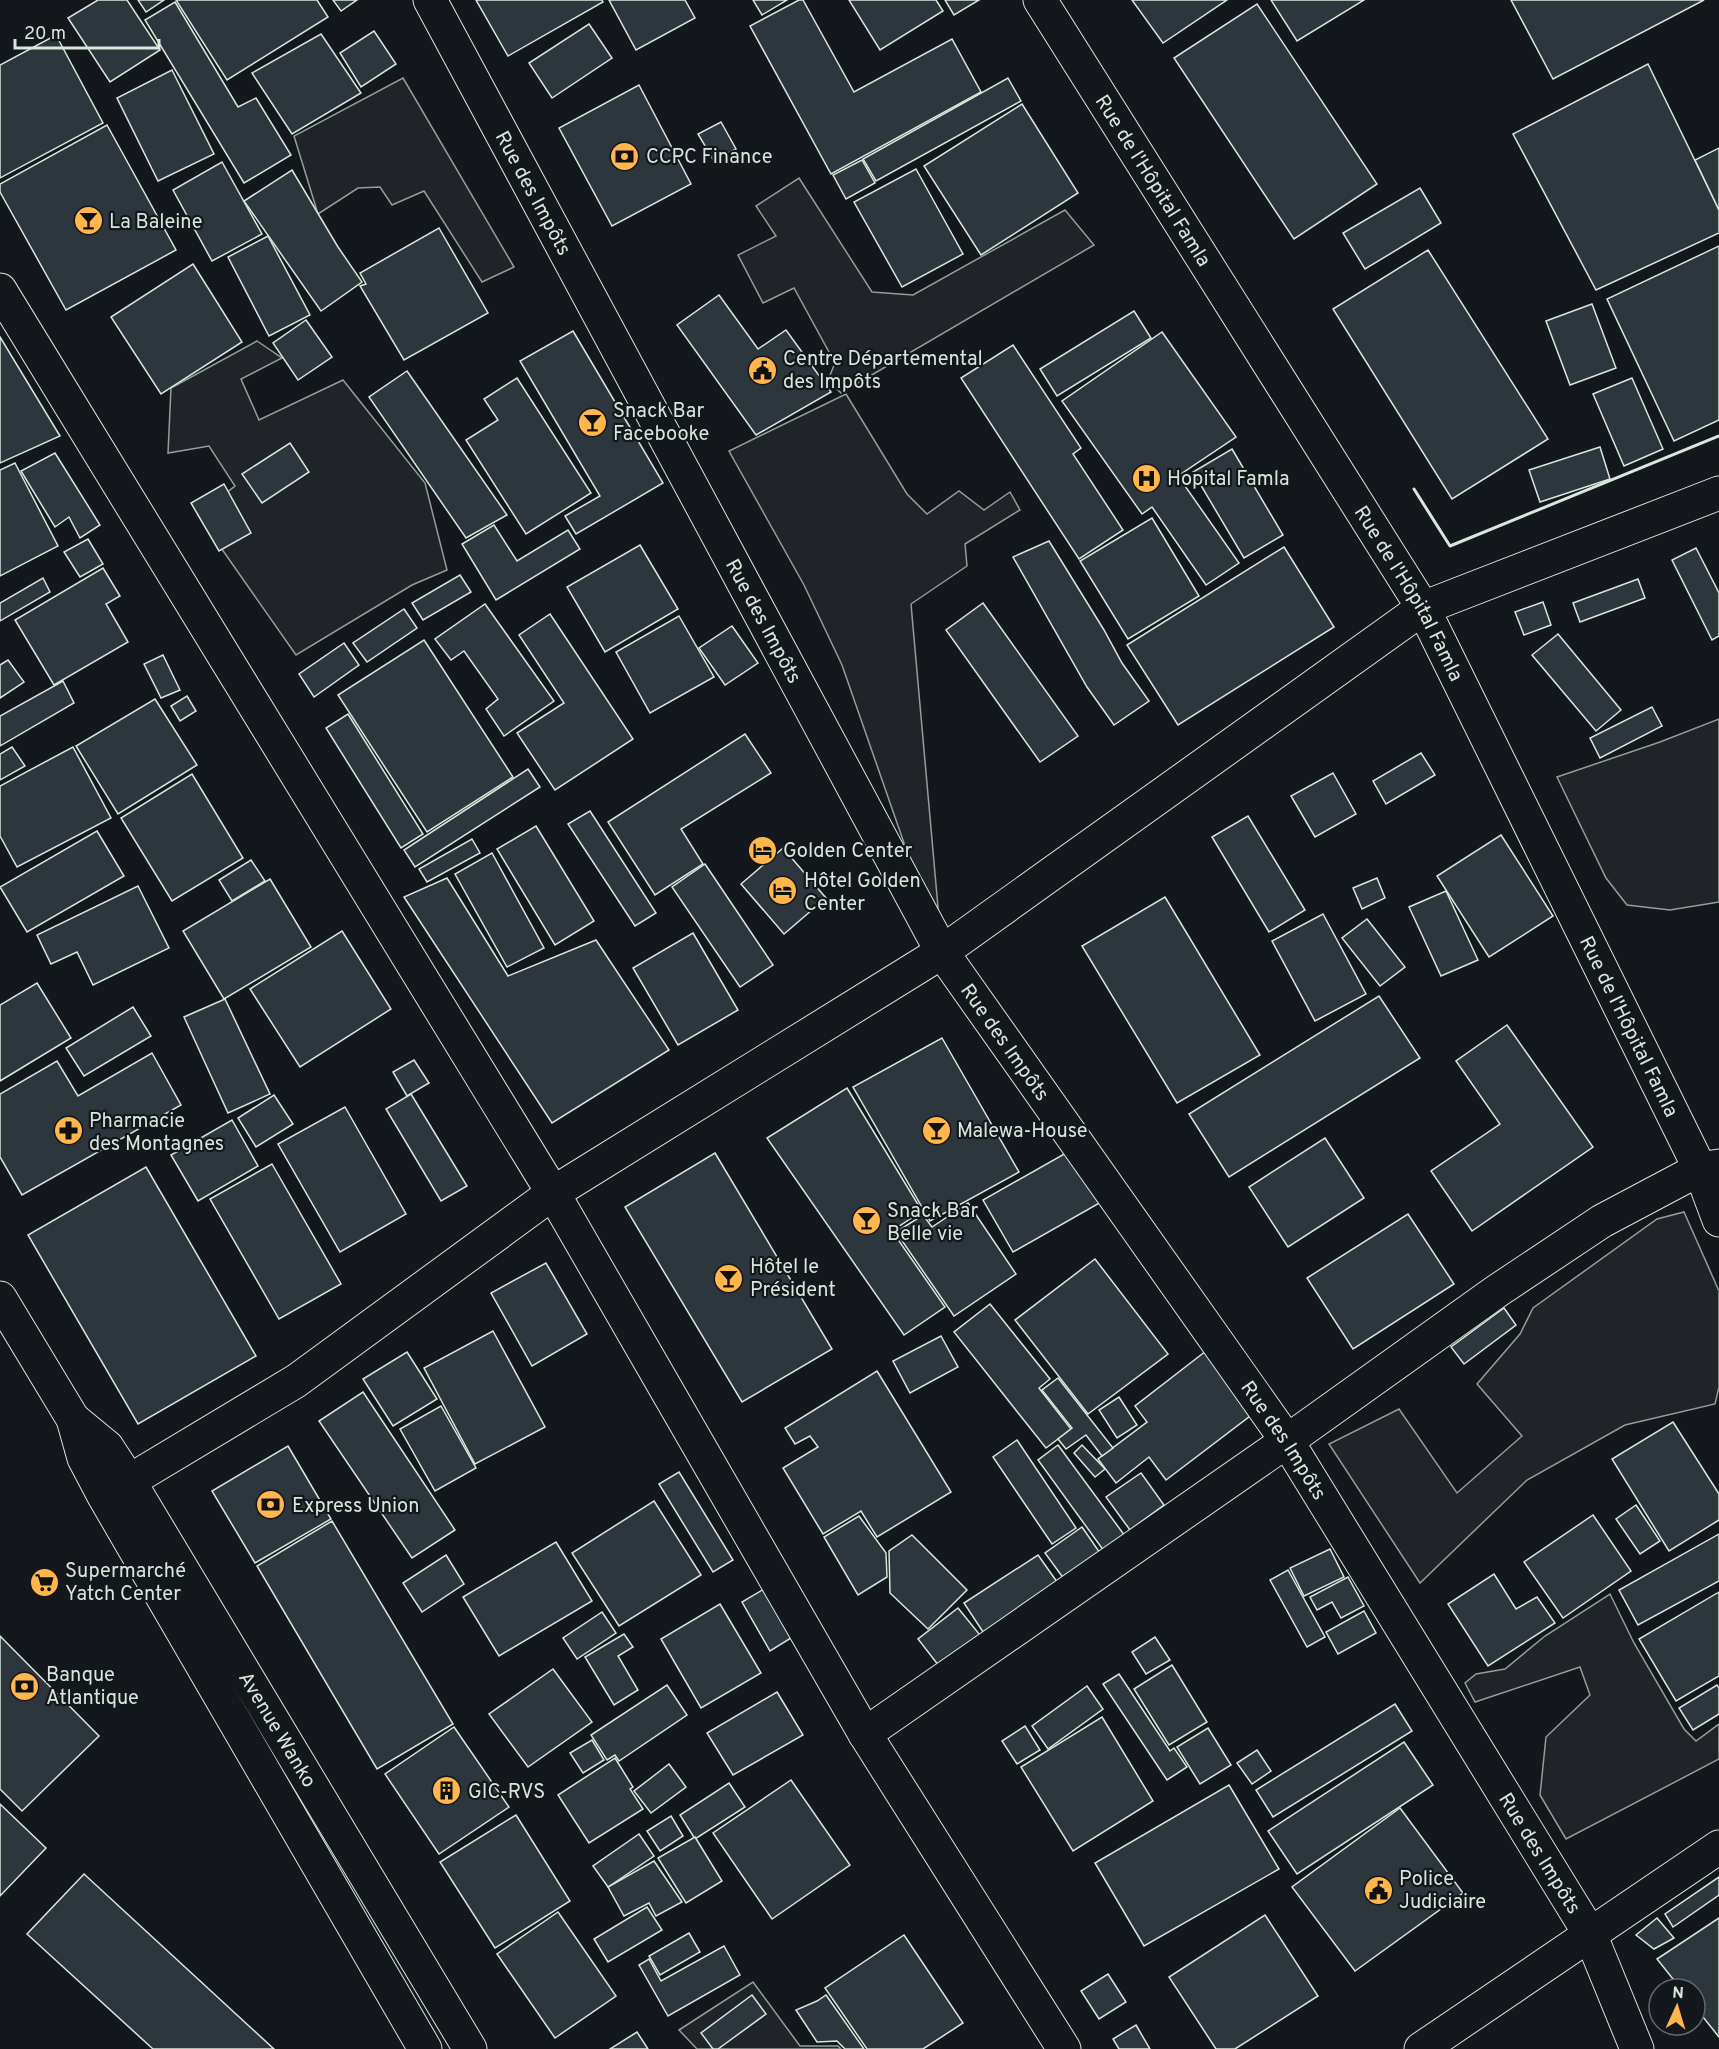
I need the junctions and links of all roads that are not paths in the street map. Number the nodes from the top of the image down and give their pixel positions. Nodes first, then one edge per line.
1 (430, 0) edge
2 (1040, 0) edge
3 (0, 290) edge
4 (1719, 493) edge
5 (1422, 608) junction
6 (942, 952) junction
7 (1709, 1168) edge
8 (553, 1193) junction
9 (1719, 1220) edge
10 (0, 1298) edge
11 (1287, 1442) junction
12 (116, 1489) junction
13 (865, 1734) junction
14 (1719, 1847) edge
15 (1590, 1934) junction
16 (425, 2049) edge
17 (470, 2049) edge
18 (1064, 2049) edge
19 (1420, 2049) edge
20 (1637, 2049) edge

1 - 6 main road, Rue des Impôts
2 - 5 main road, Rue de l'Hôpital Famla
3 - 8 main road
4 - 5 main road
5 - 6 main road
5 - 7 main road, Rue de l'Hôpital Famla
6 - 8 main road
6 - 11 main road, Rue des Impôts
7 - 9 main road, Rue de l'Hôpital Famla
7 - 11 main road
8 - 12 main road
8 - 13 main road
10 - 12 main road, Avenue Wanko
11 - 13 main road
11 - 15 main road, Rue des Impôts
12 - 16 main road, Avenue Wanko
12 - 17 main road, Avenue Wanko
13 - 18 main road
14 - 15 main road
15 - 19 main road
15 - 20 main road, Rue des Impôts

